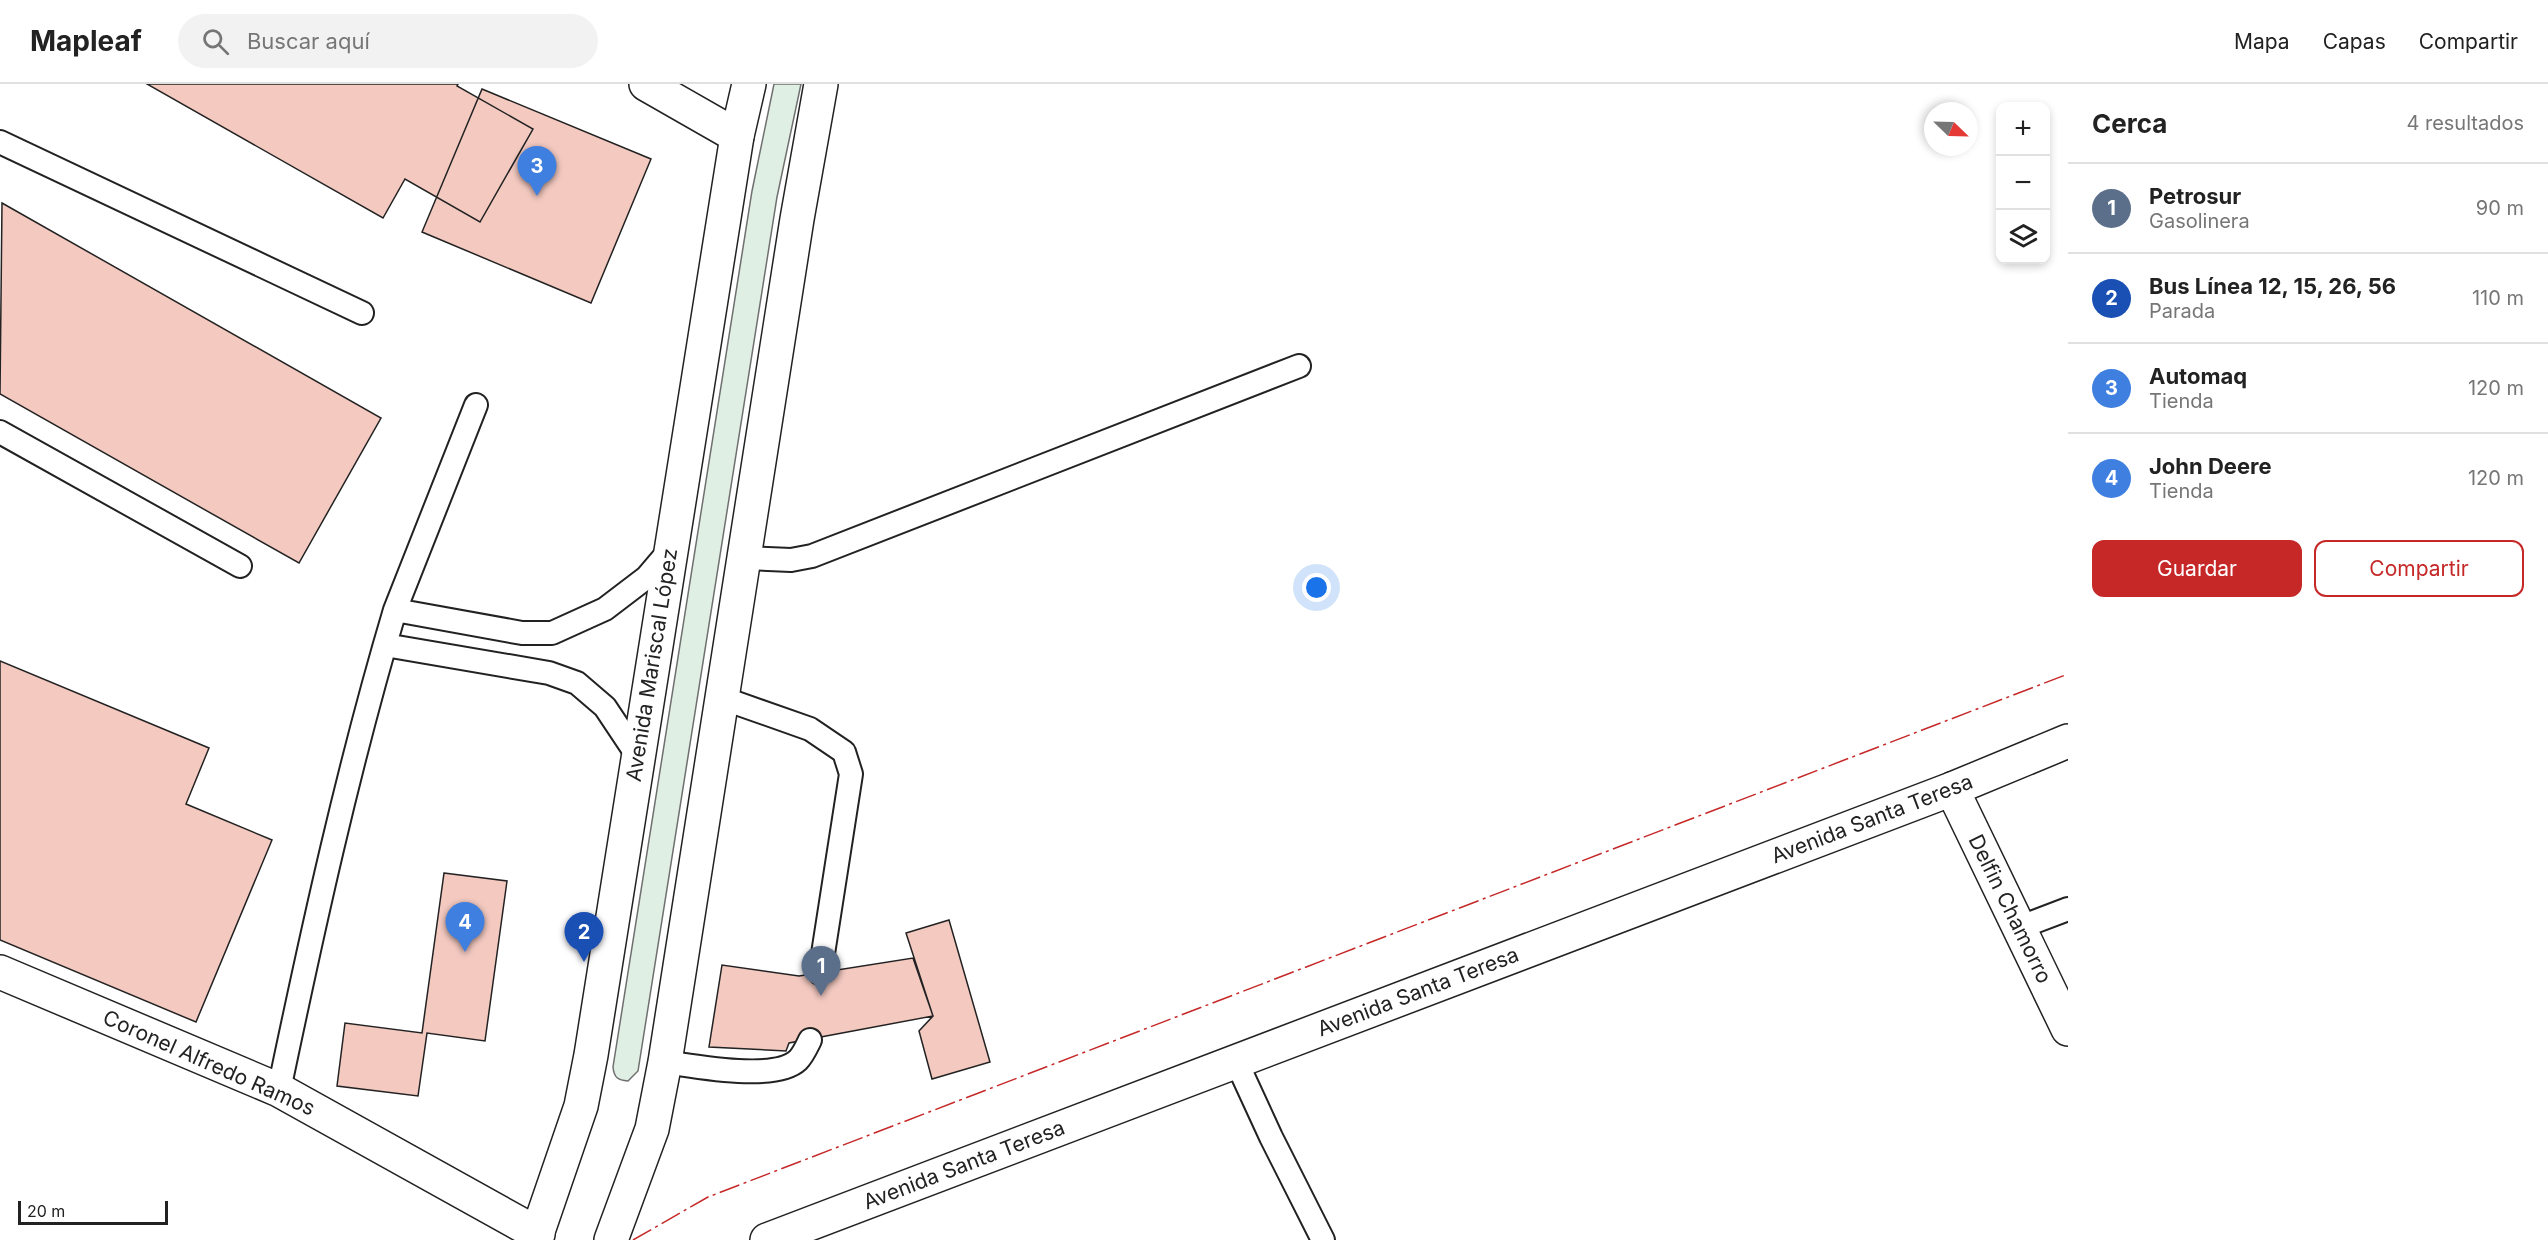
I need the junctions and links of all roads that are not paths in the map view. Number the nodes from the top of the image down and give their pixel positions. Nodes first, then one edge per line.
1 (646, 84) edge
2 (749, 84) edge
3 (821, 84) edge
4 (737, 136) junction
5 (0, 142) edge
6 (362, 313) dead end
7 (1299, 366) dead end
8 (476, 405) dead end
9 (0, 432) edge
10 (670, 550) junction
11 (744, 558) junction
12 (240, 566) dead end
13 (395, 610) junction
14 (385, 645) junction
15 (722, 698) junction
16 (2068, 741) edge
17 (638, 755) junction
18 (1952, 789) junction
19 (2068, 909) edge
20 (2018, 928) junction
21 (0, 972) edge
22 (820, 973) dead end
23 (2068, 1029) edge
24 (810, 1040) dead end
25 (1236, 1061) junction
26 (665, 1062) junction
27 (279, 1090) junction
28 (541, 1238) edge
29 (611, 1240) edge
30 (767, 1240) edge
31 (1323, 1240) edge

1 - 4 main road
2 - 4 main road, Avenida Mariscal López
3 - 11 main road
4 - 10 main road, Avenida Mariscal López
5 - 6 lane
7 - 11 lane
8 - 13 lane
9 - 12 lane
10 - 13 lane
10 - 17 main road, Avenida Mariscal López
11 - 15 main road
13 - 14 lane
14 - 17 lane
14 - 27 lane
15 - 22 lane
15 - 26 main road
16 - 18 main road, Avenida Santa Teresa
17 - 28 main road, Avenida Mariscal López
18 - 20 main road, Delfin Chamorro
18 - 25 main road, Avenida Santa Teresa
19 - 20 lane
20 - 23 main road, Delfin Chamorro
21 - 27 main road, Coronel Alfredo Ramos
24 - 26 lane
25 - 30 main road, Avenida Santa Teresa
25 - 31 lane
26 - 29 main road
27 - 28 main road, Coronel Alfredo Ramos

